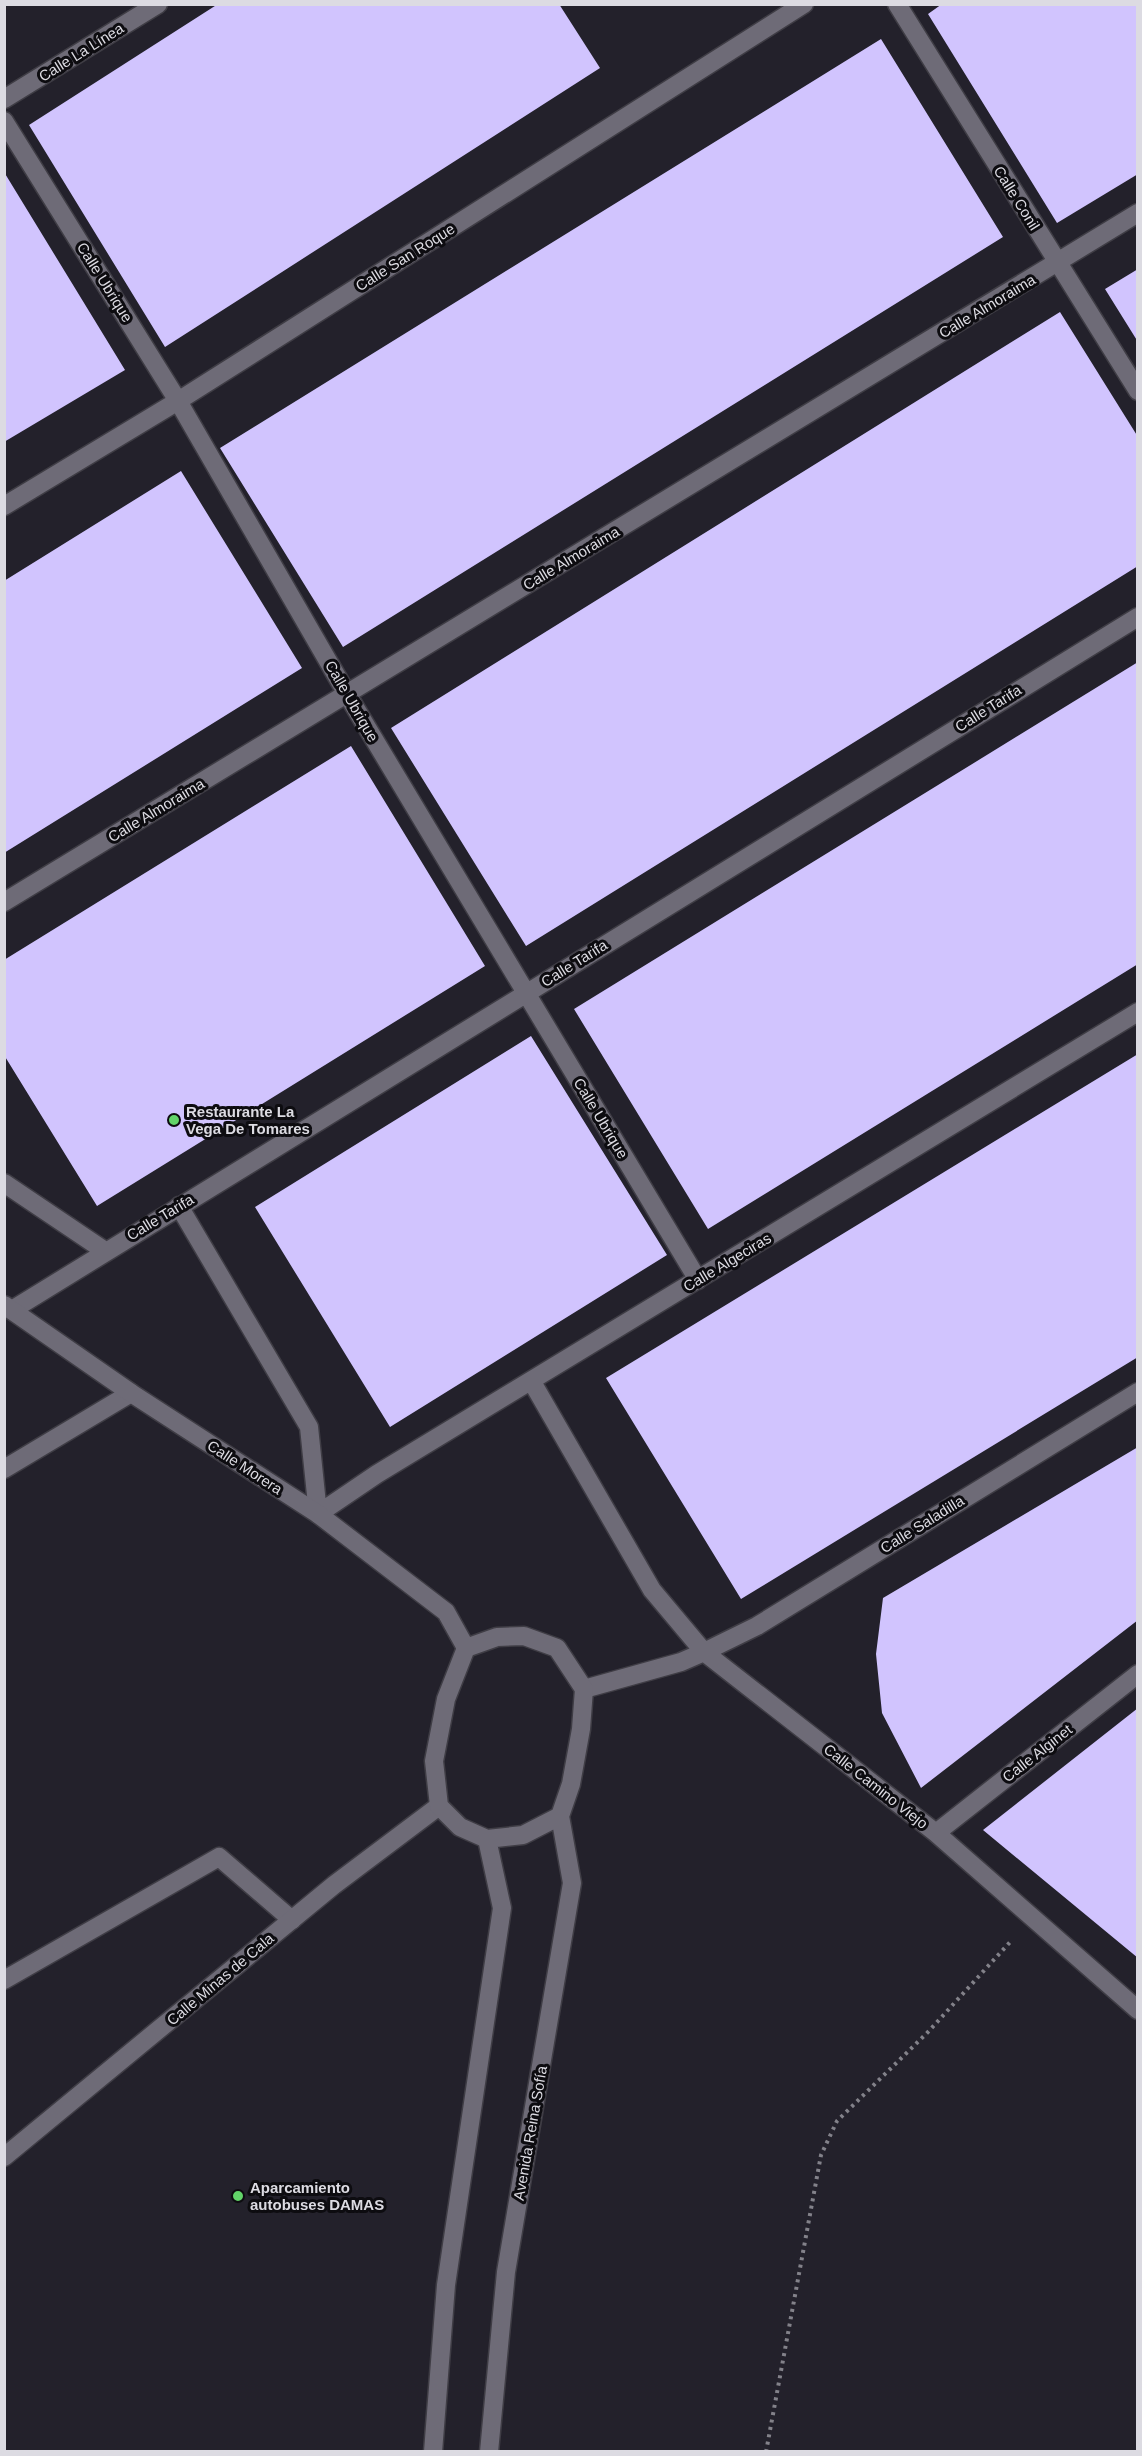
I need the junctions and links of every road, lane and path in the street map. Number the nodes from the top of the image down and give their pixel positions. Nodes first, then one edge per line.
1 (158, 4) edge
2 (804, 4) edge
3 (897, 4) edge
4 (4, 99) edge
5 (4, 122) edge
6 (1137, 213) edge
7 (1058, 263) junction
8 (1137, 392) edge
9 (178, 401) junction
10 (4, 506) edge
11 (1137, 617) edge
12 (347, 694) junction
13 (4, 902) edge
14 (526, 993) junction
15 (1137, 1012) edge
16 (4, 1184) edge
17 (179, 1206) junction
18 (105, 1251) junction
19 (698, 1280) junction
20 (8, 1308) edge
21 (532, 1382) junction
22 (1137, 1392) edge
23 (131, 1393) junction
24 (4, 1469) edge
25 (318, 1514) junction
26 (466, 1648) junction
27 (704, 1652) junction
28 (1137, 1674) edge
29 (584, 1689) junction
30 (439, 1806) junction
31 (560, 1816) junction
32 (936, 1833) junction
33 (487, 1839) junction
34 (1032, 1918) junction
35 (292, 1920) junction
36 (4, 1980) edge
37 (1137, 2010) edge
38 (4, 2157) edge
39 (434, 2451) edge
40 (489, 2451) edge
41 (766, 2451) edge

1 - 4 street, Calle La Línea
2 - 9 street, Calle San Roque
3 - 7 street, Calle Conil
5 - 9 street, Calle Ubrique
6 - 7 street, Calle Almoraima
7 - 8 street, Calle Conil
7 - 12 street, Calle Almoraima
9 - 10 street, Calle San Roque
9 - 12 street, Calle Ubrique
11 - 14 street, Calle Tarifa
12 - 13 street, Calle Almoraima
12 - 14 street, Calle Ubrique
14 - 17 street, Calle Tarifa
14 - 19 street, Calle Ubrique
15 - 19 street, Calle Algeciras
16 - 18 street
17 - 18 street, Calle Tarifa
17 - 25 street
18 - 20 street, Calle Tarifa
19 - 21 street, Calle Algeciras
20 - 23 street, Calle Morera
21 - 25 street, Calle Algeciras
21 - 27 street, Calle Camino Viejo
22 - 27 street, Calle Saladilla
23 - 24 street
23 - 25 street, Calle Morera
25 - 26 street, Calle Morera
26 - 29 street
26 - 30 street
27 - 29 street
27 - 32 street, Calle Camino Viejo
28 - 32 street, Calle Alginet
29 - 31 street
30 - 33 street
30 - 35 street, Calle Minas de Cala
31 - 33 street
31 - 40 street, Avenida Reina Sofía
32 - 34 street, Calle Camino Viejo
33 - 39 street
34 - 37 street, Calle Camino Viejo
34 - 41 path
35 - 36 street
35 - 38 street, Calle Minas de Cala

